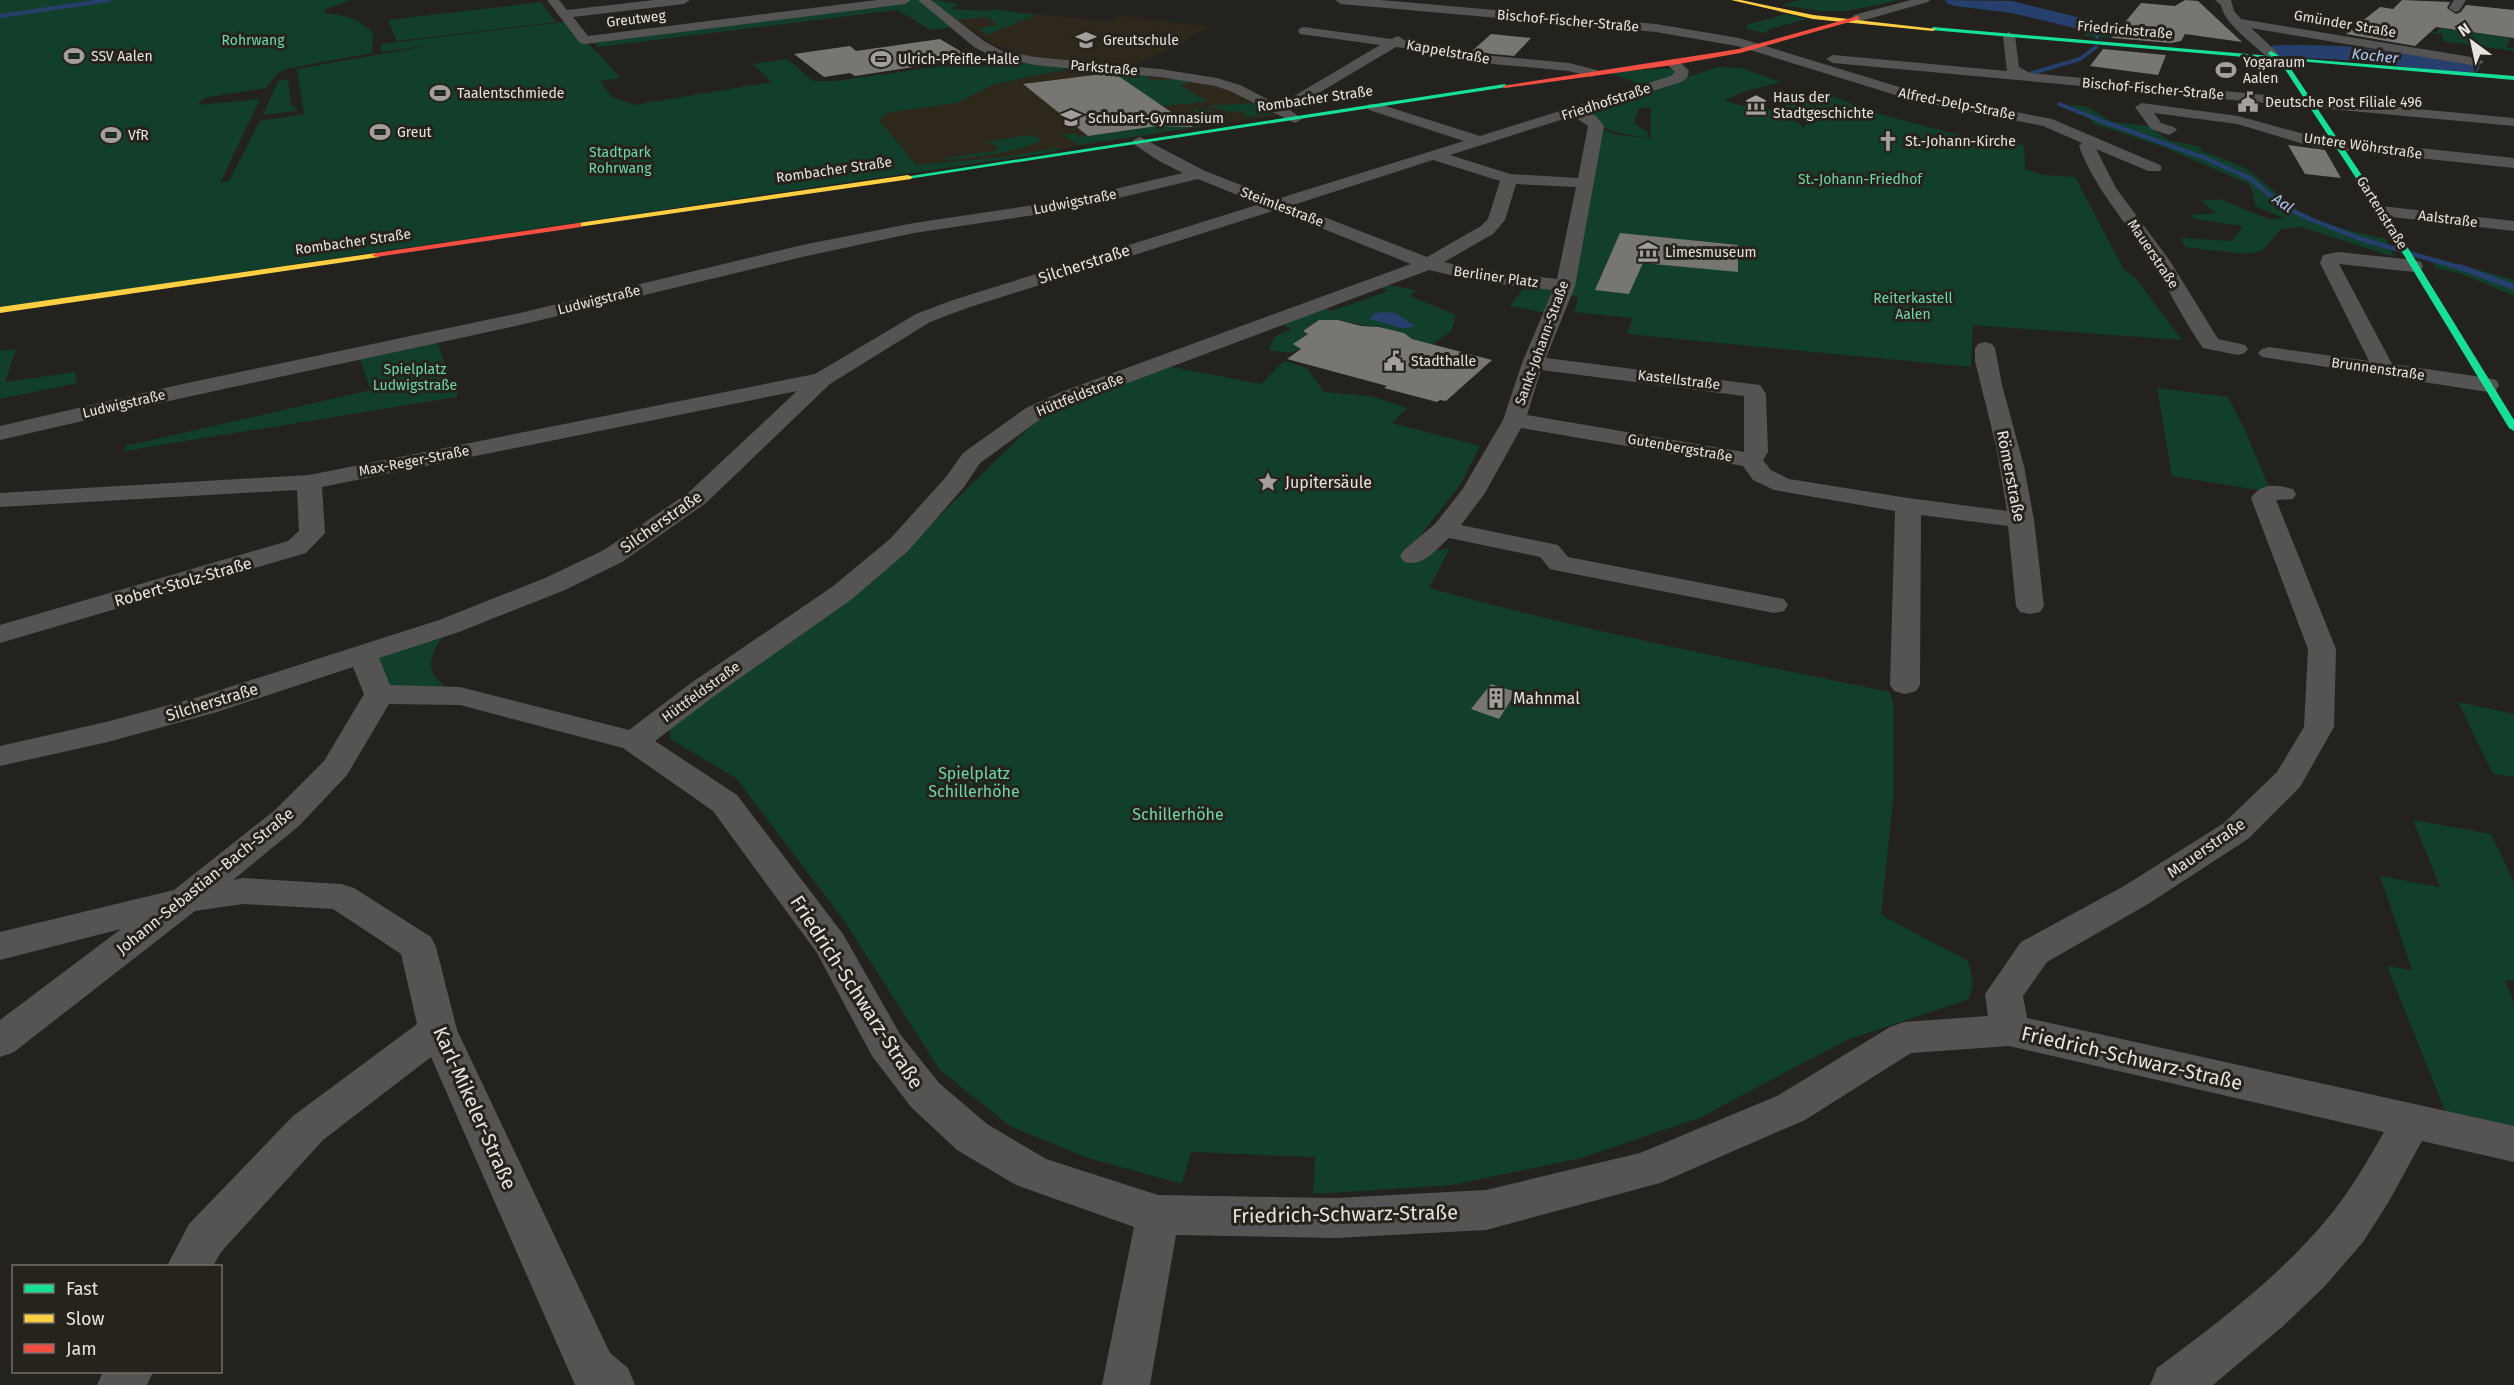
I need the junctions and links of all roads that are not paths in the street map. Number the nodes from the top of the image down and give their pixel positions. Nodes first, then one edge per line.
1 (553, 0) edge
2 (684, 0) edge
3 (905, 0) edge
4 (924, 0) edge
5 (1341, 0) edge
6 (1735, 0) edge
7 (1929, 0) edge
8 (2220, 0) edge
9 (1918, 2) edge
10 (1414, 4) edge
11 (714, 11) dead end
12 (1447, 11) junction
13 (1879, 13) junction
14 (564, 14) junction
15 (1852, 20) junction
16 (1429, 21) dead end
17 (728, 22) junction
18 (2238, 22) junction
19 (1903, 24) junction
20 (1304, 31) dead end
21 (1411, 32) dead end
22 (2009, 36) junction
23 (1393, 42) junction
24 (1757, 47) junction
25 (2276, 56) junction
26 (1792, 58) junction
27 (2477, 62) dead end
28 (1673, 63) junction
29 (1592, 73) junction
30 (2514, 73) edge
31 (2514, 78) edge
32 (2017, 88) junction
33 (2075, 94) dead end
34 (2097, 98) dead end
35 (2311, 103) junction
36 (1374, 107) junction
37 (1280, 110) junction
38 (1578, 112) junction
39 (2024, 117) junction
40 (1295, 119) junction
41 (2514, 122) edge
42 (2169, 130) dead end
43 (1481, 141) junction
44 (2094, 141) junction
45 (1140, 142) junction
46 (2340, 146) junction
47 (1436, 156) junction
48 (2514, 163) edge
49 (2154, 168) dead end
50 (1199, 174) junction
51 (1509, 179) junction
52 (1585, 183) junction
53 (1276, 204) junction
54 (2381, 211) junction
55 (2514, 226) edge
56 (2409, 256) junction
57 (1428, 264) junction
58 (1565, 286) junction
59 (0, 310) edge
60 (1985, 348) dead end
61 (2238, 349) dead end
62 (2269, 353) dead end
63 (1533, 363) junction
64 (2384, 370) junction
65 (822, 378) junction
66 (2488, 385) junction
67 (1514, 420) junction
68 (2514, 428) edge
69 (0, 433) edge
70 (1751, 460) junction
71 (309, 482) junction
72 (2284, 494) dead end
73 (0, 500) edge
74 (1908, 506) junction
75 (2021, 520) junction
76 (1444, 529) junction
77 (1413, 556) dead end
78 (1774, 605) dead end
79 (2030, 606) dead end
80 (0, 634) edge
81 (363, 655) junction
82 (1905, 685) dead end
83 (380, 694) junction
84 (634, 741) junction
85 (0, 756) edge
86 (185, 900) junction
87 (0, 946) edge
88 (438, 1030) junction
89 (2009, 1030) junction
90 (0, 1041) edge
91 (2411, 1122) junction
92 (2514, 1144) edge
93 (1158, 1215) junction
94 (190, 1265) edge
95 (611, 1385) edge
96 (1126, 1385) edge
97 (2174, 1385) edge

1 - 14 street
2 - 14 street
3 - 17 street, Greutweg
4 - 37 street, Parkstraße
5 - 10 street, Bischof-Fischer-Straße
6 - 15 main road, Friedrichstraße
7 - 9 street
8 - 18 street
9 - 13 street
10 - 12 street, Bischof-Fischer-Straße
11 - 17 street
12 - 16 street
12 - 24 street, Bischof-Fischer-Straße
13 - 15 street
13 - 19 street, Friedrichstraße
14 - 17 street, Greutweg
15 - 19 main road, Friedrichstraße
15 - 24 main road
18 - 25 street, Gartenstraße
18 - 27 street, Gmünder Straße
19 - 22 main road, Friedrichstraße
19 - 25 main road, Friedrichstraße
20 - 23 street, Kappelstraße
21 - 23 street
22 - 25 main road, Friedrichstraße
22 - 32 street
23 - 29 street, Kappelstraße
23 - 37 street
24 - 26 street, Alfred-Delp-Straße
24 - 28 main road
25 - 30 main road, Friedrichstraße
25 - 31 main road, Friedrichstraße
25 - 35 main road, Gartenstraße
26 - 32 street, Bischof-Fischer-Straße
26 - 39 street, Alfred-Delp-Straße
28 - 29 main road, Rombacher Straße
28 - 38 street, Friedhofstraße
29 - 36 main road, Rombacher Straße
32 - 35 street, Bischof-Fischer-Straße
32 - 39 street
33 - 34 street
35 - 41 street, Bischof-Fischer-Straße
35 - 46 main road, Gartenstraße
36 - 40 main road, Rombacher Straße
36 - 43 street
37 - 40 street, Parkstraße
38 - 43 street, Friedhofstraße
38 - 52 street, Sankt-Johann-Straße
39 - 44 street, Alfred-Delp-Straße
40 - 45 main road, Rombacher Straße
42 - 46 street, Untere Wöhrstraße
43 - 47 street, Friedhofstraße
44 - 49 street, Alfred-Delp-Straße
44 - 61 street, Mauerstraße
45 - 50 street, Steimlestraße
45 - 59 main road, Rombacher Straße
46 - 48 street, Untere Wöhrstraße
46 - 54 main road, Gartenstraße
47 - 51 street
47 - 53 street, Friedhofstraße
50 - 53 street, Steimlestraße
50 - 69 street, Ludwigstraße
51 - 52 street
51 - 57 street, Hüttfeldstraße
52 - 58 street, Sankt-Johann-Straße
53 - 57 street, Steimlestraße
53 - 65 street, Silcherstraße
54 - 55 street, Aalstraße
54 - 56 main road, Gartenstraße
56 - 64 street, Gartenstraße
56 - 66 main road, Gartenstraße
57 - 58 street, Berliner Platz
57 - 84 street, Hüttfeldstraße
58 - 63 street, Sankt-Johann-Straße
60 - 75 street, Römerstraße
62 - 64 street, Brunnenstraße
63 - 67 street, Sankt-Johann-Straße
63 - 70 street, Kastellstraße
64 - 66 street, Brunnenstraße
65 - 71 street, Max-Reger-Straße
65 - 81 street, Silcherstraße
66 - 68 main road, Gartenstraße
67 - 70 street, Gutenbergstraße
67 - 76 street, Sankt-Johann-Straße
70 - 74 street, Gutenbergstraße
71 - 73 street, Max-Reger-Straße
71 - 80 street, Robert-Stolz-Straße
72 - 89 street, Mauerstraße
74 - 75 street, Gutenbergstraße
74 - 82 street
75 - 79 street, Römerstraße
76 - 77 street, Sankt-Johann-Straße
76 - 78 street
81 - 83 street
81 - 85 street, Silcherstraße
83 - 84 street, Friedrich-Schwarz-Straße
83 - 86 street, Johann-Sebastian-Bach-Straße
84 - 93 street, Friedrich-Schwarz-Straße
86 - 87 street, Karl-Mikeler-Straße
86 - 88 street, Karl-Mikeler-Straße
86 - 90 street, Johann-Sebastian-Bach-Straße
88 - 94 street
88 - 95 street, Karl-Mikeler-Straße
89 - 91 street, Friedrich-Schwarz-Straße
89 - 93 street, Friedrich-Schwarz-Straße
91 - 92 street, Friedrich-Schwarz-Straße
91 - 97 street
93 - 96 street

